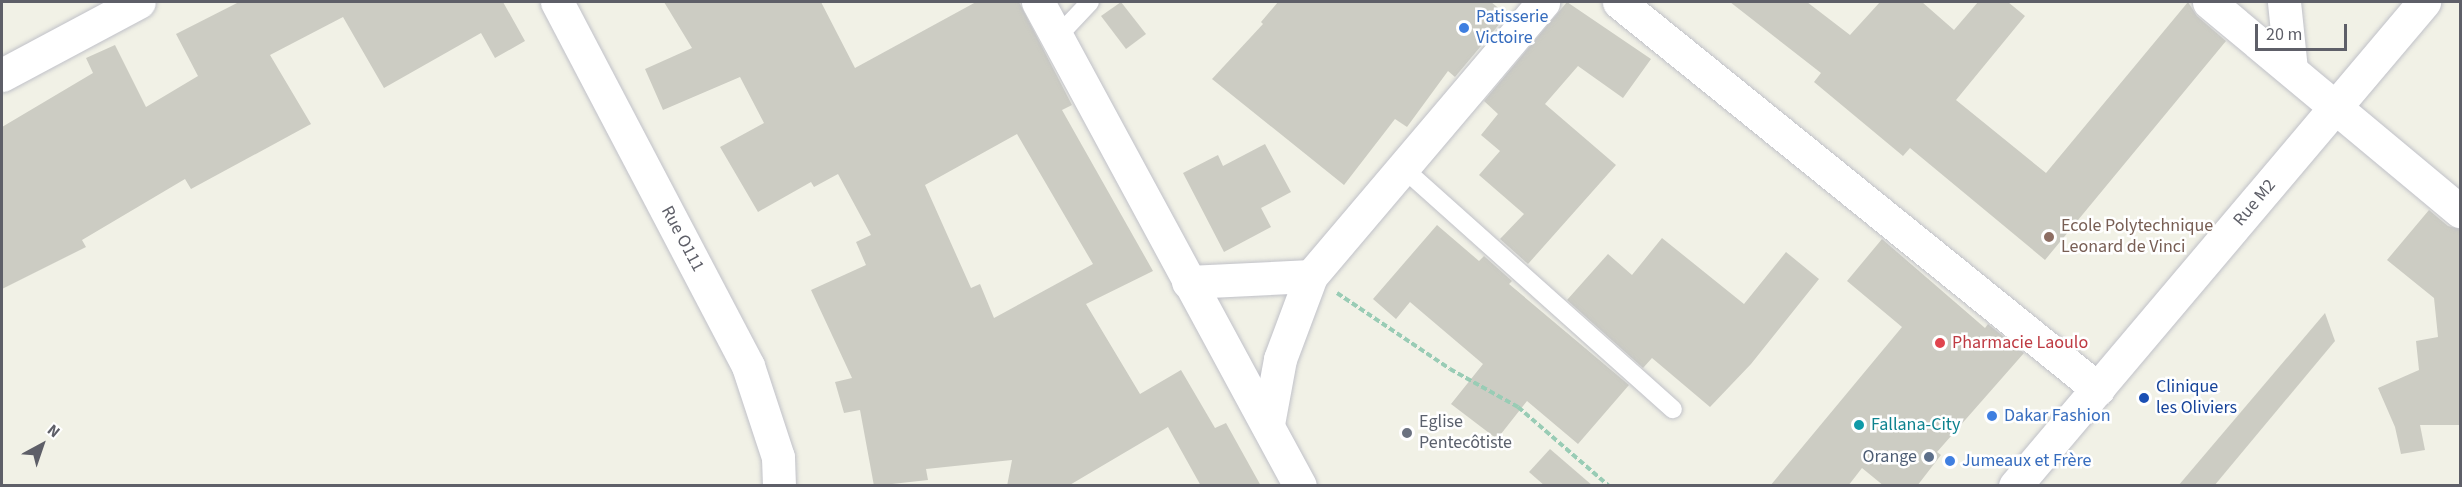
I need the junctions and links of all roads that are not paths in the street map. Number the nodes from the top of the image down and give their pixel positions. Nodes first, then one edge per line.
1 (139, 2) edge
2 (557, 2) edge
3 (1038, 2) edge
4 (1090, 2) edge
5 (1543, 2) edge
6 (1619, 2) edge
7 (2209, 2) edge
8 (2284, 2) edge
9 (2424, 2) edge
10 (88, 13) edge
11 (1057, 37) junction
12 (2291, 70) junction
13 (2, 75) edge
14 (2335, 108) junction
15 (1403, 168) junction
16 (2460, 211) edge
17 (1311, 276) junction
18 (1188, 282) junction
19 (2098, 389) junction
20 (1673, 409) dead end
21 (1268, 424) junction
22 (779, 486) edge
23 (1300, 486) edge
24 (2015, 486) edge

1 - 10 street
2 - 22 street, Rue O111
3 - 11 street
4 - 11 lane
5 - 15 street
6 - 19 street
7 - 12 street
8 - 12 street
9 - 14 street, Rue M2
10 - 13 street
11 - 18 street
12 - 14 street
14 - 16 street
14 - 19 street, Rue M2
15 - 17 street
15 - 20 lane
17 - 18 street
17 - 21 street
18 - 21 street
19 - 24 street, Rue M2
21 - 23 street

